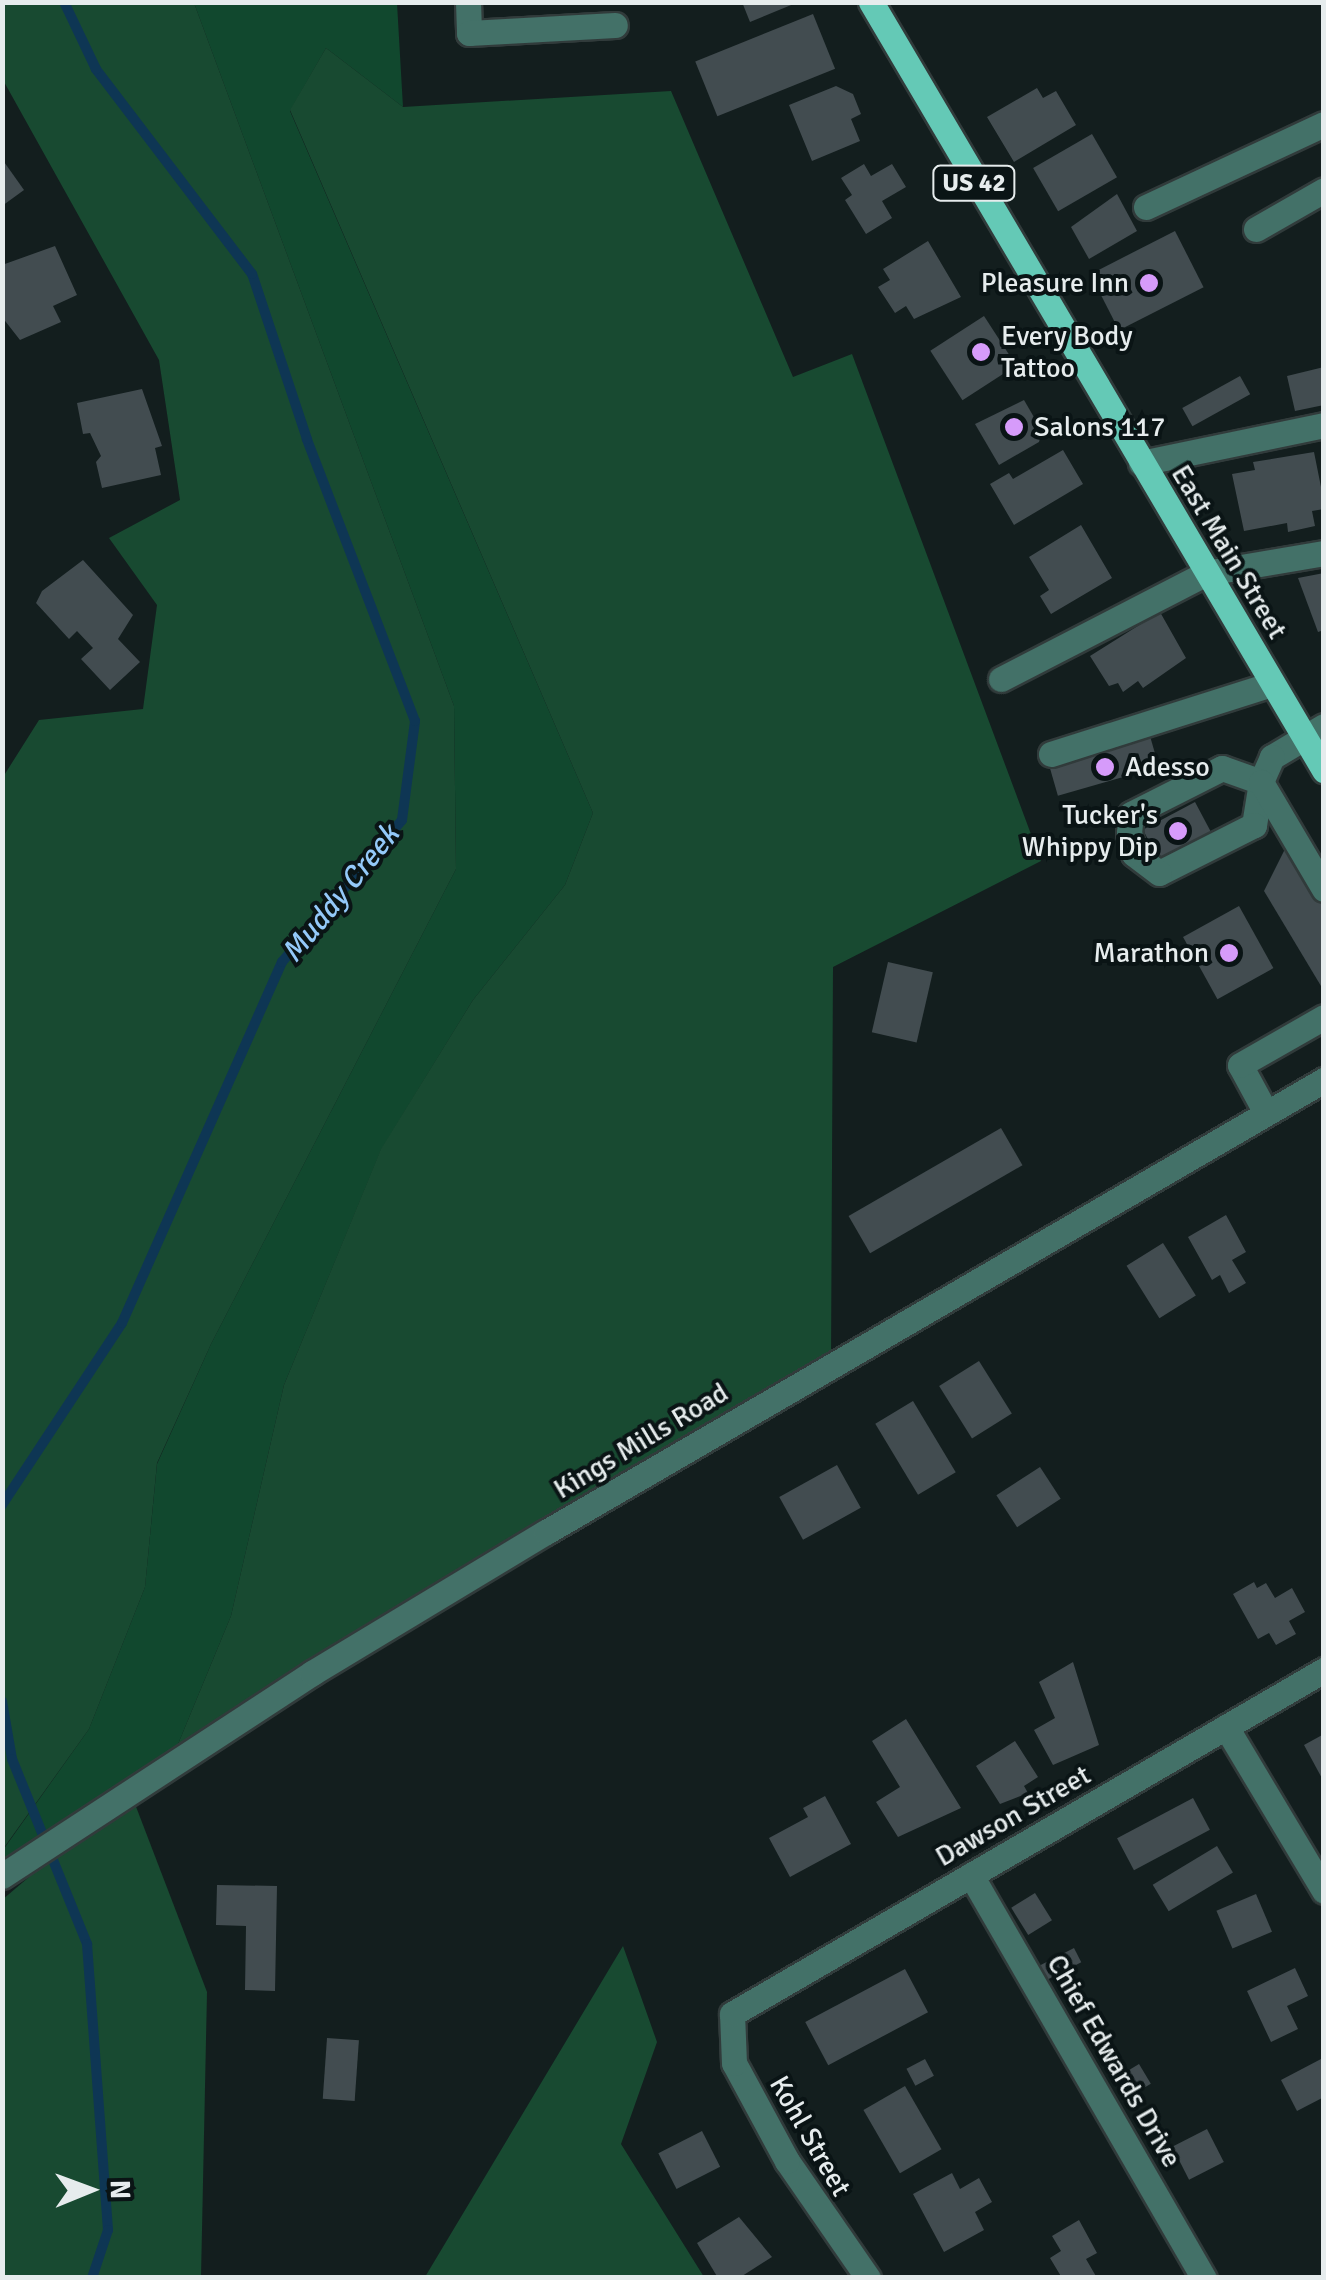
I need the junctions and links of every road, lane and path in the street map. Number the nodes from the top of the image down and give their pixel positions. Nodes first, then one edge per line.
1 (468, 2) edge
2 (879, 10) edge
3 (615, 25) dead end
4 (1324, 124) edge
5 (1324, 190) edge
6 (1146, 207) dead end
7 (1256, 229) dead end
8 (1324, 425) edge
9 (1142, 464) junction
10 (1324, 553) edge
11 (1206, 573) junction
12 (1000, 679) dead end
13 (1272, 684) junction
14 (1315, 734) edge
15 (1051, 754) dead end
16 (1324, 770) edge
17 (1261, 782) junction
18 (1324, 889) edge
19 (1324, 1017) edge
20 (1324, 1080) edge
21 (1265, 1111) junction
22 (1324, 1670) edge
23 (1226, 1727) junction
24 (971, 1875) junction
25 (2, 1876) edge
26 (1324, 1891) edge
27 (732, 2014) joint
28 (868, 2278) edge
29 (1204, 2278) edge

1 - 3 street
2 - 9 main road, East Main Street / US 42
4 - 6 street
5 - 7 street
8 - 9 street
9 - 11 main road, East Main Street / US 42
10 - 11 street
11 - 12 street
11 - 13 main road, East Main Street / US 42
13 - 14 main road, East Main Street / US 42
13 - 15 street
14 - 16 main road, East Main Street / US 42
14 - 17 street
17 - 17 street
17 - 18 street
19 - 21 street
20 - 21 street, Kings Mills Road
21 - 25 street, Kings Mills Road
22 - 23 street, Dawson Street
23 - 24 street, Dawson Street
23 - 26 street
24 - 27 street, Dawson Street
24 - 29 street, Chief Edwards Drive
27 - 28 street, Kohl Street

